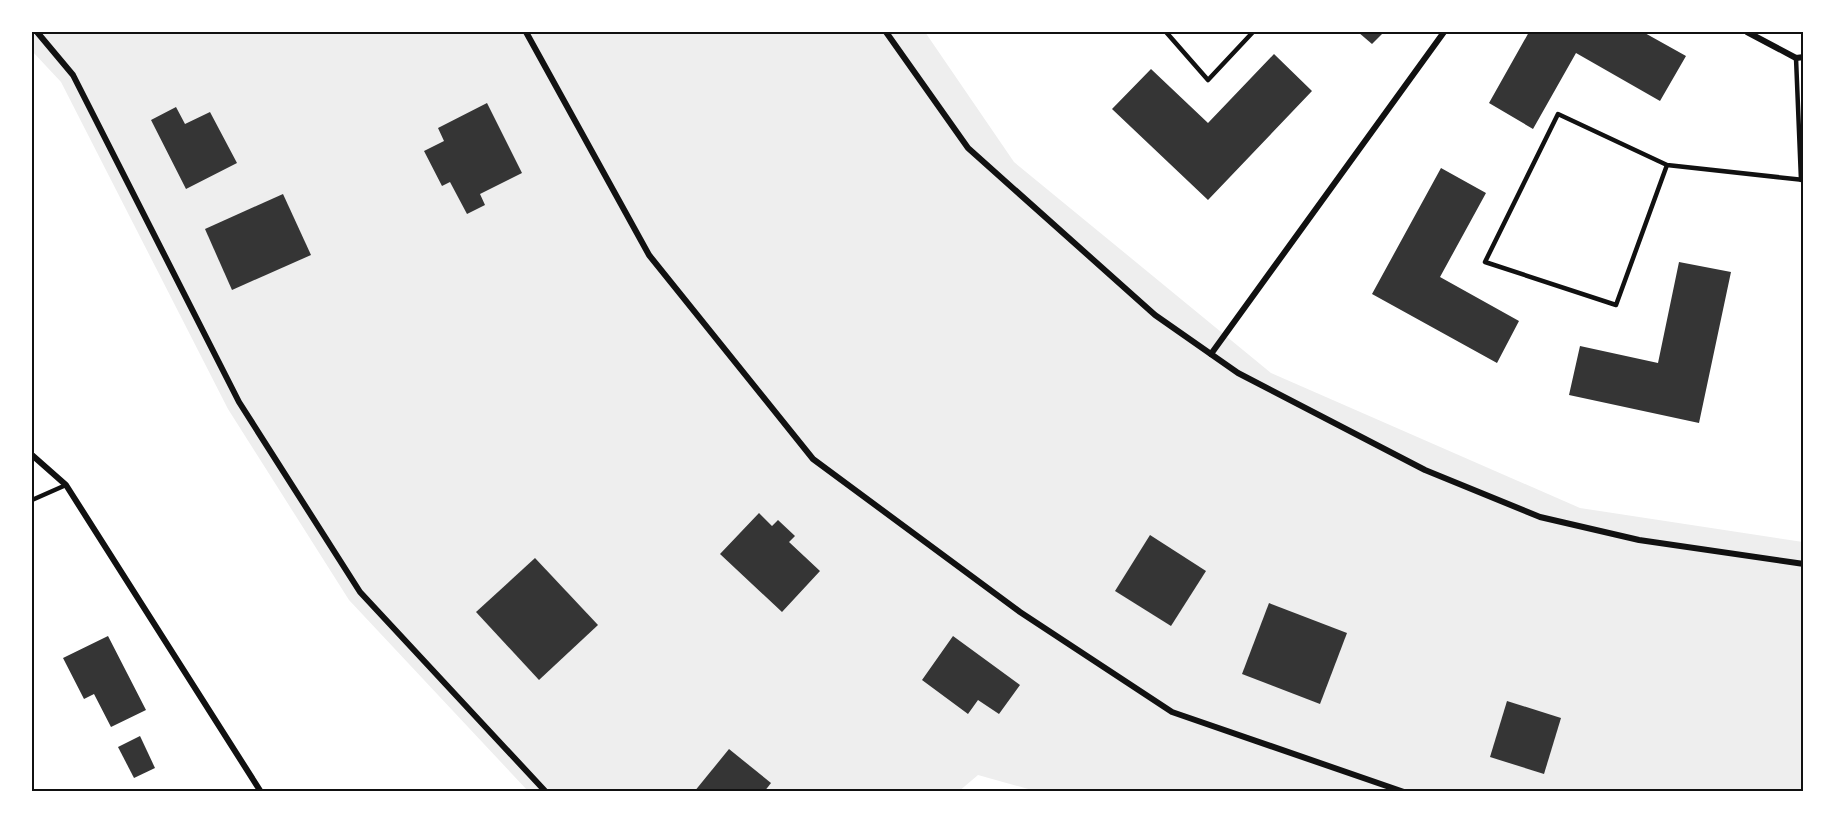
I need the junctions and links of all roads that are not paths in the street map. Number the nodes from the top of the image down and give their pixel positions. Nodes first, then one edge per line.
1 (37, 32) edge
2 (526, 32) edge
3 (886, 32) edge
4 (1166, 32) edge
5 (1253, 32) edge
6 (1444, 32) edge
7 (1747, 32) edge
8 (1800, 58) edge
9 (1667, 165) junction
10 (1802, 180) edge
11 (1211, 354) junction
12 (32, 455) edge
13 (66, 485) junction
14 (32, 500) edge
15 (1803, 564) edge
16 (261, 792) edge
17 (546, 792) edge
18 (1404, 792) edge

1 - 17 street
2 - 18 street
3 - 11 street
4 - 5 lane
6 - 11 street
7 - 8 street
8 - 10 lane
9 - 9 lane
9 - 10 lane
11 - 15 street
12 - 13 street
13 - 14 lane
13 - 16 street

